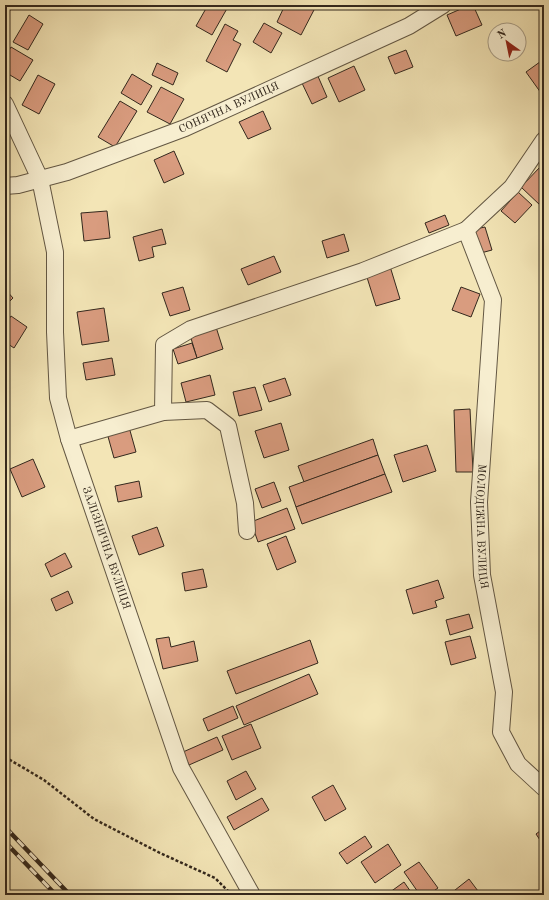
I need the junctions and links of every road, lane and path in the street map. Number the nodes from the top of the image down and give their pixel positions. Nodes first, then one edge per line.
1 (443, 5) edge
2 (5, 104) edge
3 (544, 140) edge
4 (40, 179) junction
5 (5, 186) edge
6 (466, 230) junction
7 (163, 412) junction
8 (69, 439) junction
9 (247, 530) dead end
10 (5, 757) edge
11 (544, 788) edge
12 (233, 895) edge
13 (252, 895) edge

1 - 4 street, СОНЯЧНА ВУЛИЦЯ
2 - 4 street, ЗАЛІЗНИЧНА ВУЛИЦЯ
3 - 6 street
4 - 5 street, СОНЯЧНА ВУЛИЦЯ
4 - 8 street, ЗАЛІЗНИЧНА ВУЛИЦЯ
6 - 7 street
6 - 11 street, МОЛОДІЖНА ВУЛИЦЯ
7 - 8 street
7 - 9 street
8 - 13 street, ЗАЛІЗНИЧНА ВУЛИЦЯ
10 - 12 path

